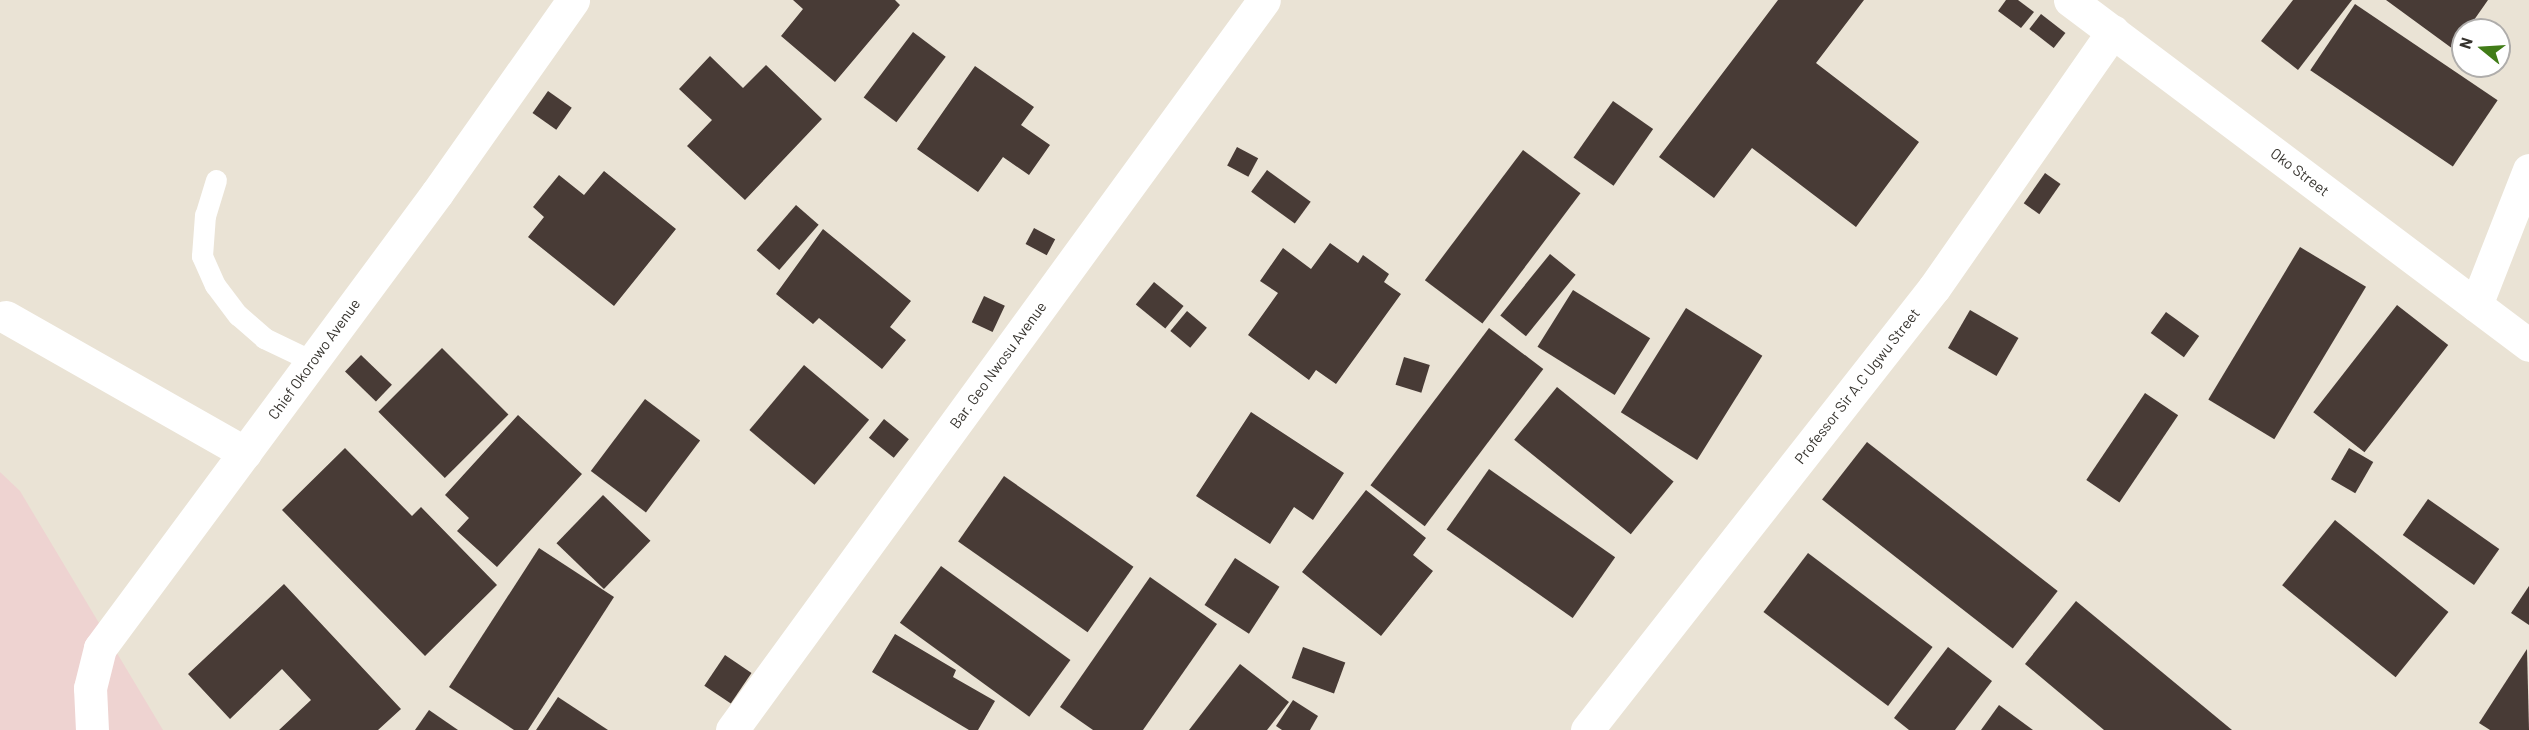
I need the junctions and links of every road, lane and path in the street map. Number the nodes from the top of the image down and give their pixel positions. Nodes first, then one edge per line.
1 (573, 0) edge
2 (1264, 0) edge
3 (2070, 0) edge
4 (2113, 31) junction
5 (2529, 170) edge
6 (216, 180) dead end
7 (2476, 305) junction
8 (6, 316) dead end
9 (2529, 345) edge
10 (312, 361) junction
11 (245, 453) junction
12 (92, 730) edge
13 (732, 730) edge
14 (1587, 730) edge

1 - 10 street, Chief Okorowo Avenue
2 - 13 street, Bar. Geo Nwosu Avenue
3 - 4 street, Oko Street
4 - 7 street, Oko Street
4 - 14 street, Professor Sir A.C Ugwu Street
5 - 7 street
6 - 10 lane
7 - 9 street, Oko Street
8 - 11 street
10 - 11 street, Chief Okorowo Avenue
11 - 12 street, Chief Okorowo Avenue

